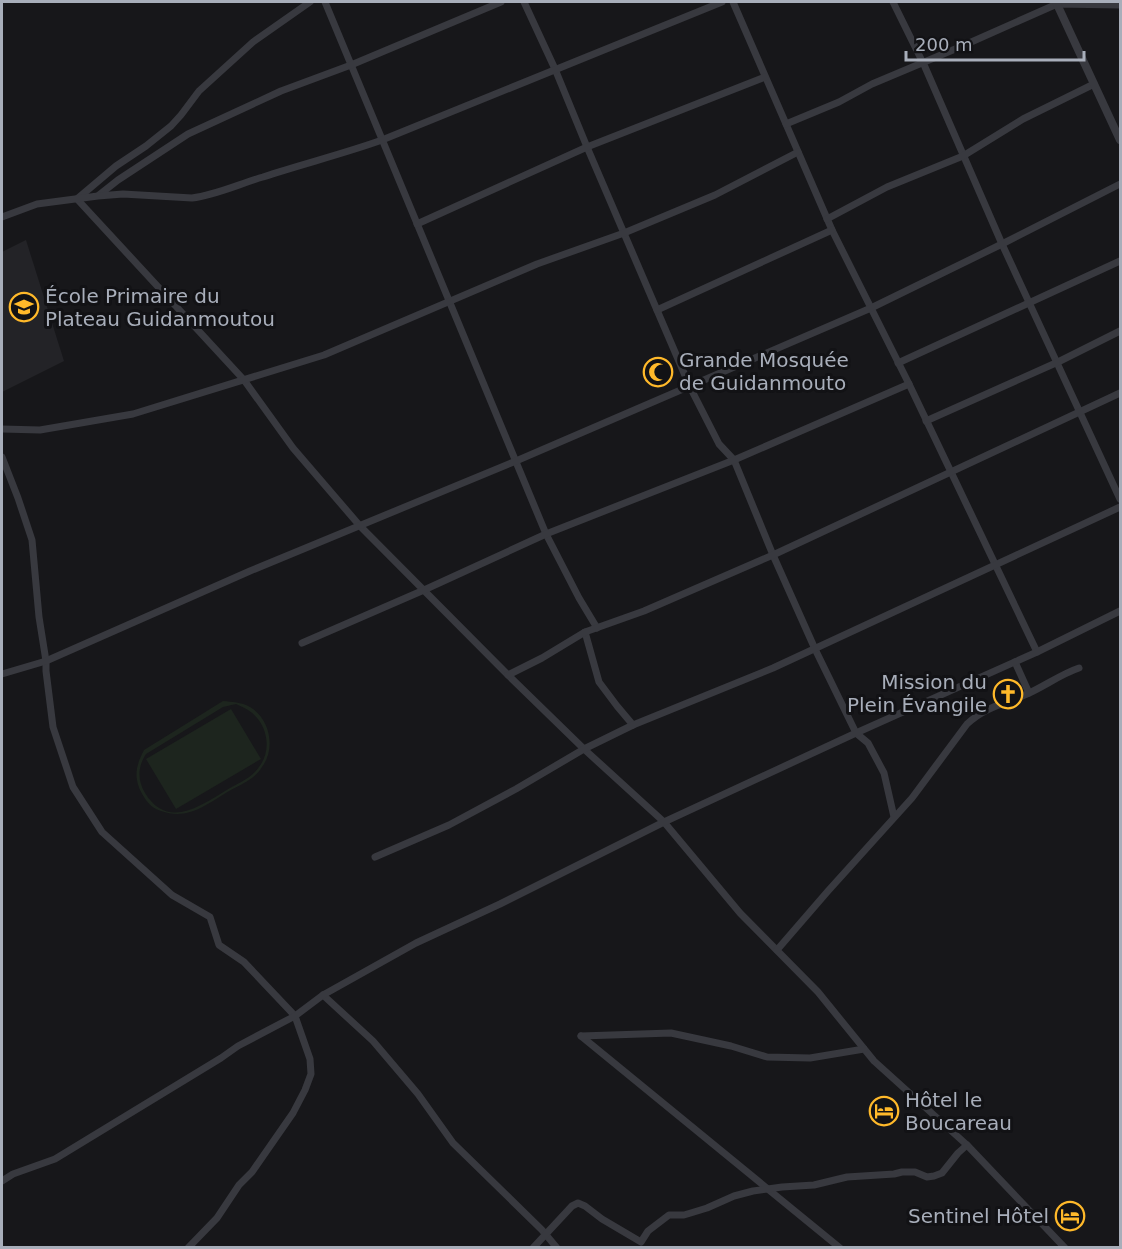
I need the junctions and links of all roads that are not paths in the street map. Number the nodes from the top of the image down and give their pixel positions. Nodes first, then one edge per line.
1 (310, 2) edge
2 (325, 2) edge
3 (501, 2) edge
4 (524, 2) edge
5 (723, 2) edge
6 (733, 2) edge
7 (893, 2) edge
8 (1056, 3) edge
9 (1120, 5) edge
10 (923, 63) junction
11 (351, 65) junction
12 (555, 69) junction
13 (765, 77) junction
14 (1094, 84) junction
15 (786, 124) junction
16 (381, 140) junction
17 (1120, 140) edge
18 (586, 147) junction
19 (798, 152) junction
20 (963, 156) junction
21 (1120, 184) edge
22 (98, 196) junction
23 (77, 199) junction
24 (2, 217) edge
25 (827, 219) junction
26 (417, 224) junction
27 (832, 230) junction
28 (624, 233) junction
29 (1002, 244) junction
30 (1120, 261) edge
31 (449, 302) junction
32 (1030, 303) junction
33 (871, 308) junction
34 (657, 309) junction
35 (1120, 331) edge
36 (1058, 362) junction
37 (898, 363) junction
38 (244, 380) junction
39 (909, 384) junction
40 (690, 387) junction
41 (1120, 393) edge
42 (1081, 412) junction
43 (926, 421) junction
44 (2, 429) edge
45 (2, 457) edge
46 (734, 460) junction
47 (516, 461) junction
48 (951, 473) junction
49 (1120, 499) edge
50 (1120, 507) edge
51 (360, 525) junction
52 (546, 534) junction
53 (773, 555) junction
54 (996, 566) junction
55 (424, 590) junction
56 (1120, 610) edge
57 (597, 628) junction
58 (585, 632) junction
59 (302, 644) dead end
60 (814, 649) junction
61 (1038, 652) junction
62 (46, 661) junction
63 (1016, 662) junction
64 (1079, 668) dead end
65 (2, 674) edge
66 (508, 675) junction
67 (1029, 693) junction
68 (633, 726) junction
69 (856, 733) junction
70 (584, 748) junction
71 (894, 817) junction
72 (664, 822) junction
73 (375, 857) dead end
74 (777, 950) junction
75 (323, 995) junction
76 (295, 1016) junction
77 (864, 1048) junction
78 (967, 1145) junction
79 (2, 1181) edge
80 (766, 1188) junction
81 (546, 1235) junction
82 (641, 1242) junction
83 (188, 1248) edge
84 (533, 1248) edge
85 (556, 1248) edge
86 (650, 1248) edge
87 (840, 1248) edge
88 (1065, 1248) edge

1 - 23 street
2 - 11 street
3 - 11 street
4 - 12 street
5 - 12 street
6 - 13 street
7 - 10 street
8 - 9 street
8 - 10 street
8 - 14 street
10 - 15 street
10 - 20 street
11 - 16 street
11 - 22 street
12 - 16 street
12 - 18 street
13 - 15 street
13 - 18 street
14 - 17 street
14 - 20 street
15 - 19 street
16 - 22 street
16 - 26 street
18 - 26 street
18 - 28 street
19 - 25 street
19 - 28 street
20 - 25 street
20 - 29 street
21 - 29 street
22 - 23 street
23 - 24 street
23 - 38 street
25 - 27 street
26 - 31 street
27 - 33 street
27 - 34 street
28 - 31 street
28 - 34 street
29 - 32 street
29 - 33 street
30 - 32 street
31 - 38 street
31 - 47 street
32 - 36 street
32 - 37 street
33 - 37 street
33 - 40 street
34 - 40 street
35 - 36 street
36 - 42 street
36 - 43 street
37 - 39 street
38 - 44 street
38 - 51 street
39 - 43 street
39 - 46 street
40 - 46 street
40 - 47 street
41 - 42 street
42 - 48 street
42 - 49 street
43 - 48 street
45 - 62 street
46 - 52 street
46 - 53 street
47 - 51 street
47 - 52 street
48 - 53 street
48 - 54 street
50 - 54 street
51 - 55 street
51 - 62 street
52 - 55 street
52 - 57 street
53 - 57 street
53 - 60 street
54 - 60 street
54 - 61 street
55 - 59 street
55 - 66 street
56 - 61 street
57 - 58 street
58 - 66 street
58 - 68 street
60 - 68 street
60 - 69 street
61 - 63 street
62 - 65 street
62 - 76 street
63 - 67 street
63 - 69 street
64 - 67 street
66 - 70 street
67 - 71 street
68 - 70 street
69 - 71 street
69 - 72 street
70 - 72 street
70 - 73 street
71 - 74 street
72 - 74 street
72 - 75 street
74 - 77 street
75 - 76 street
75 - 81 street
76 - 79 street
76 - 83 street
77 - 78 street
77 - 80 street
78 - 80 street
78 - 88 street
80 - 82 street
80 - 87 street
81 - 82 street
81 - 84 street
81 - 85 street
82 - 86 street

